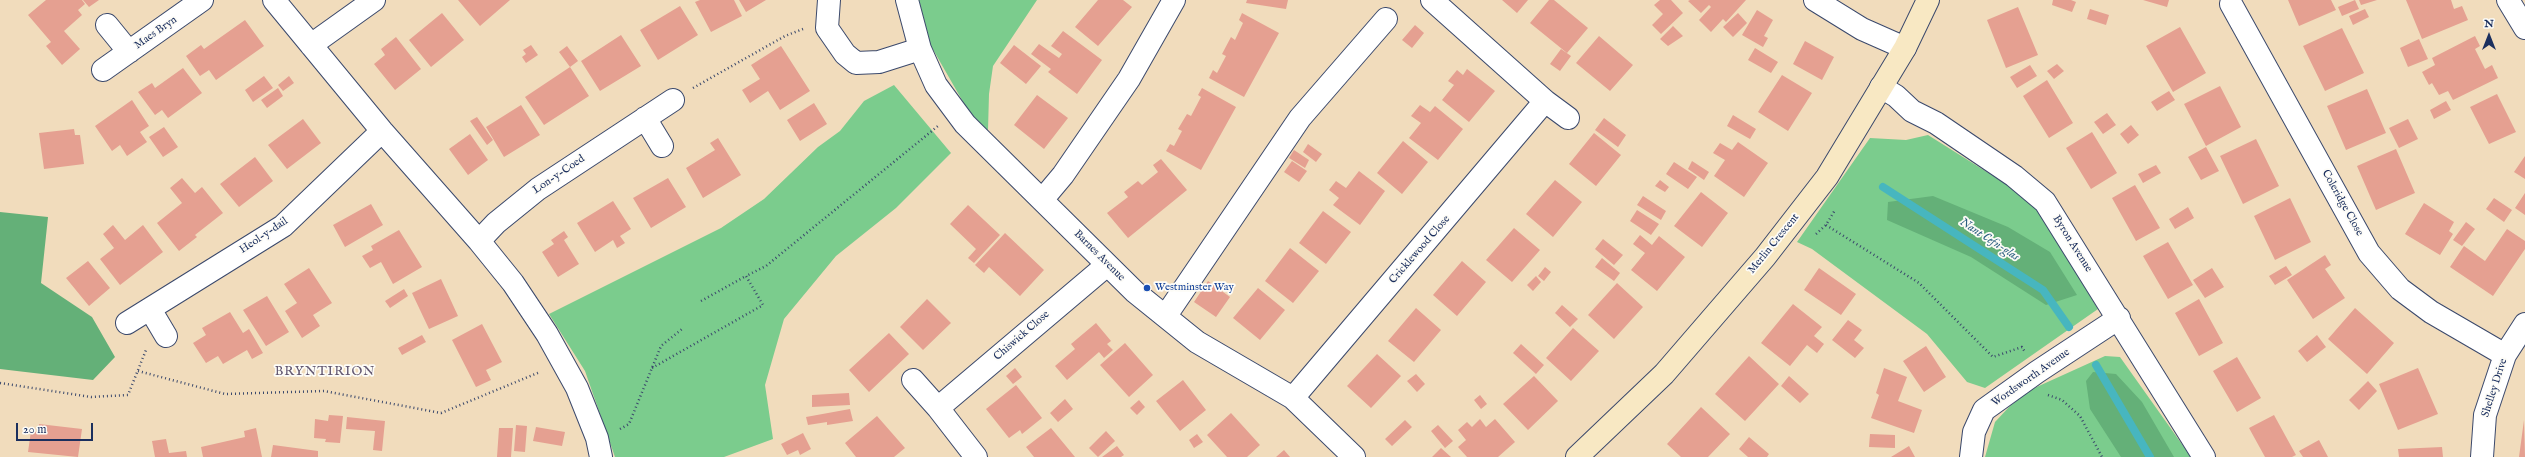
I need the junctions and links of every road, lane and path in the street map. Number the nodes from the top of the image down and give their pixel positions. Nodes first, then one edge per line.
1 (202, 0) edge
2 (274, 0) edge
3 (374, 0) edge
4 (829, 0) edge
5 (907, 0) edge
6 (1174, 0) edge
7 (1432, 0) edge
8 (1815, 0) edge
9 (1928, 0) edge
10 (2508, 0) edge
11 (2231, 4) dead end
12 (1386, 19) dead end
13 (107, 25) dead end
14 (827, 28) junction
15 (2525, 28) edge
16 (311, 45) junction
17 (920, 48) junction
18 (1905, 48) junction
19 (129, 52) junction
20 (102, 70) dead end
21 (1881, 87) junction
22 (673, 100) joint
23 (1545, 101) junction
24 (955, 112) junction
25 (645, 118) junction
26 (1568, 118) dead end
27 (382, 131) junction
28 (662, 146) dead end
29 (1042, 200) junction
30 (1826, 225) dead end
31 (479, 241) junction
32 (1107, 265) junction
33 (746, 276) junction
34 (701, 301) dead end
35 (1168, 317) junction
36 (2119, 318) junction
37 (158, 322) junction
38 (127, 324) dead end
39 (2525, 324) edge
40 (682, 329) dead end
41 (2505, 355) junction
42 (563, 363) junction
43 (652, 368) junction
44 (138, 371) junction
45 (2037, 372) junction
46 (913, 380) dead end
47 (0, 383) edge
48 (1293, 398) junction
49 (938, 408) junction
50 (599, 447) edge
51 (976, 457) edge
52 (1354, 457) edge
53 (1577, 457) edge
54 (1971, 457) edge
55 (2102, 457) edge
56 (2204, 457) edge
57 (2482, 457) edge

1 - 19 street, Maes Bryn
2 - 16 street
3 - 16 street
4 - 14 street
5 - 17 street, Barnes Avenue
6 - 29 street
7 - 23 street
8 - 18 street
9 - 18 street, Merlin Crescent
10 - 15 street
11 - 41 street, Coleridge Close
12 - 35 street
13 - 19 street, Maes Bryn
14 - 17 street
14 - 22 path
16 - 27 street
17 - 24 street, Barnes Avenue
18 - 21 street, Merlin Crescent
19 - 20 street, Maes Bryn
21 - 36 street, Byron Avenue
21 - 53 street, Merlin Crescent
22 - 25 street, Lon-y-Coed
23 - 26 street
23 - 48 street, Cricklewood Close
24 - 29 street, Barnes Avenue
24 - 33 path
25 - 28 street
25 - 31 street, Lon-y-Coed
27 - 31 street
27 - 37 street, Heol-y-dail
29 - 32 street, Barnes Avenue
30 - 45 path
31 - 42 street
32 - 35 street, Barnes Avenue
32 - 49 street, Chiswick Close
33 - 34 path
33 - 43 path
35 - 48 street, Barnes Avenue
36 - 45 street, Wordsworth Avenue
36 - 56 street, Byron Avenue
37 - 38 street, Heol-y-dail
37 - 44 path
39 - 41 street, Shelley Drive
40 - 43 path
41 - 57 street, Shelley Drive
42 - 44 path
42 - 50 street
43 - 50 path
44 - 47 path
45 - 54 street, Wordsworth Avenue
45 - 55 path
46 - 49 street
48 - 52 street, Barnes Avenue
49 - 51 street

